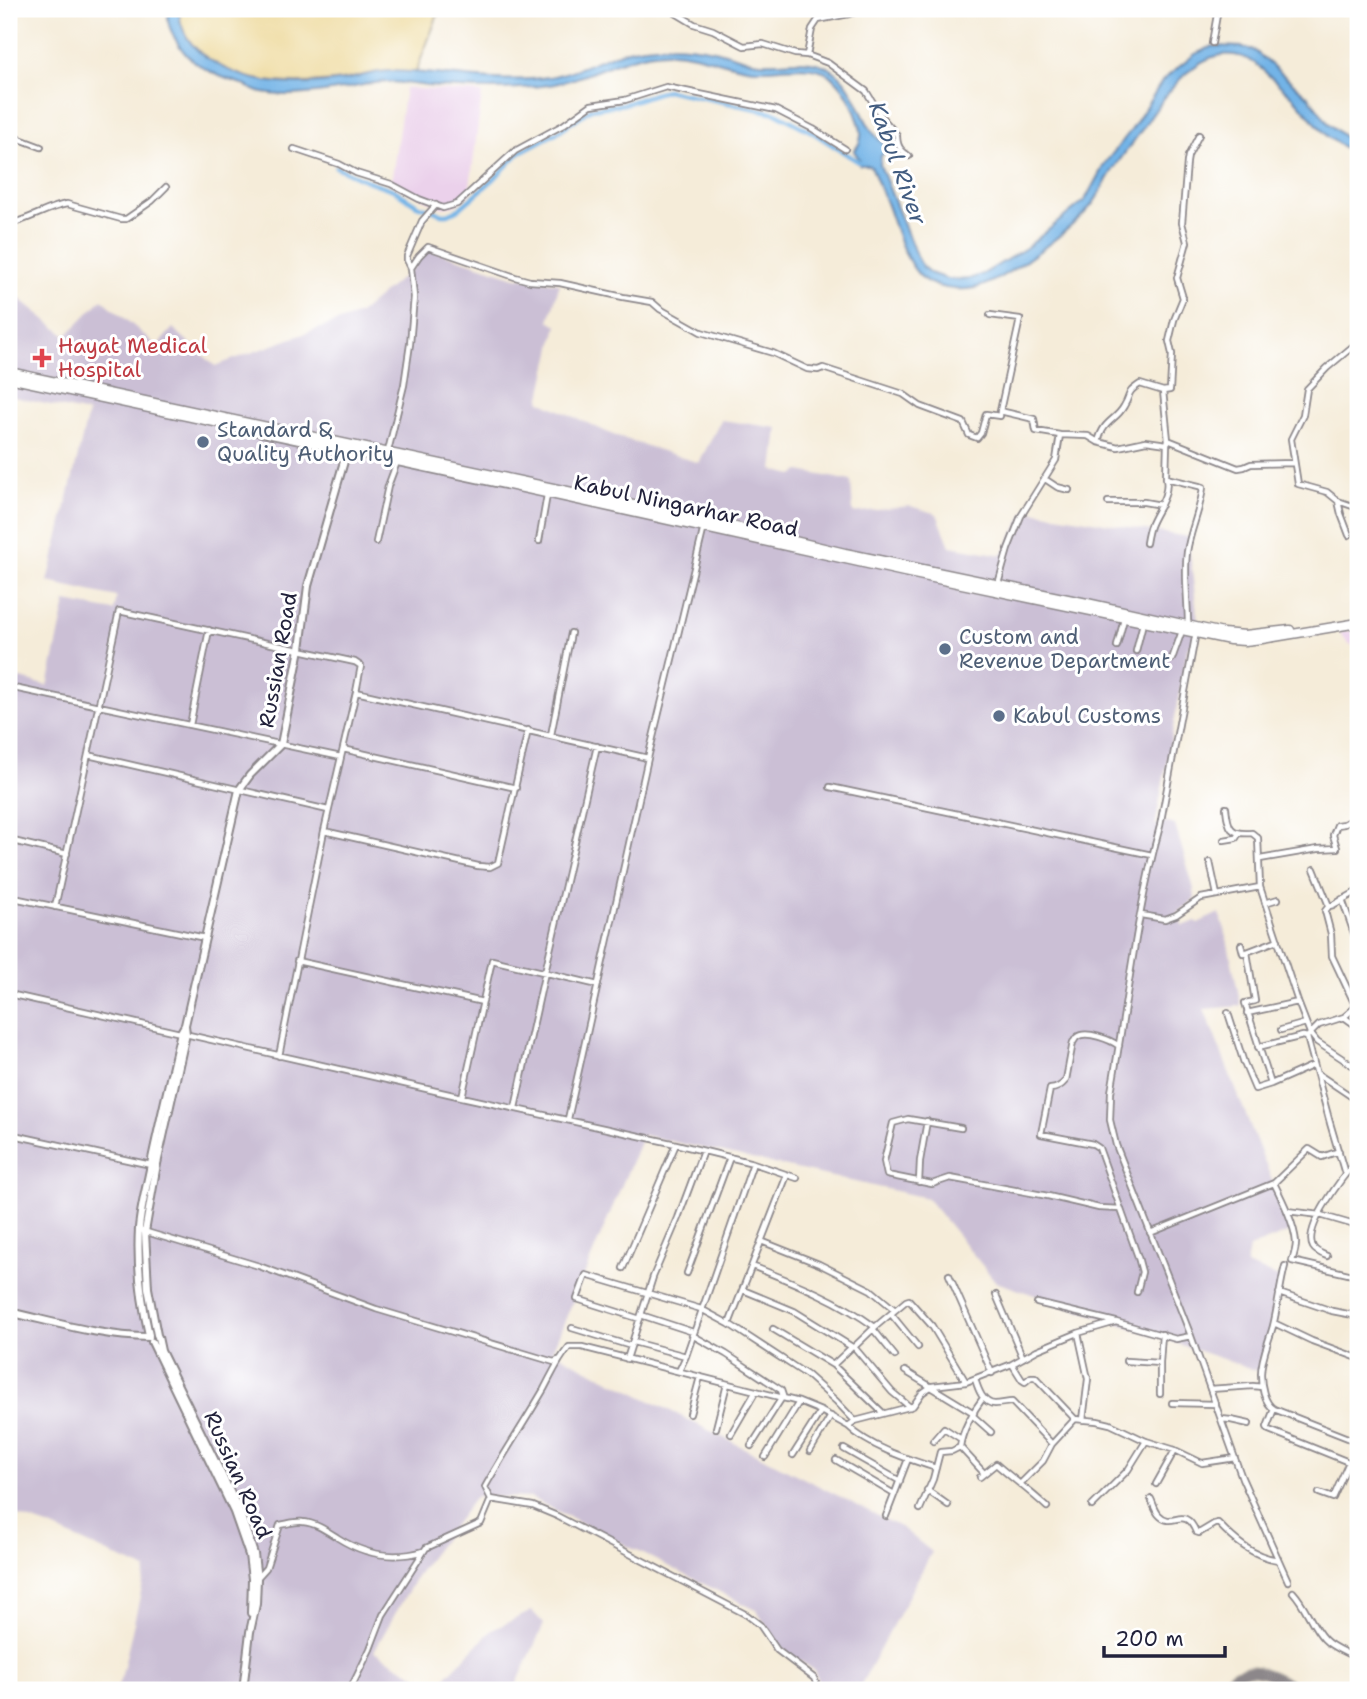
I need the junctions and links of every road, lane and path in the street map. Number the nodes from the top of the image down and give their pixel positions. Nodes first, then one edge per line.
1 (669, 9) edge
2 (865, 9) edge
3 (1218, 9) edge
4 (1212, 43) dead end
5 (807, 55) junction
6 (9, 135) edge
7 (1199, 135) dead end
8 (41, 147) dead end
9 (295, 149) dead end
10 (845, 149) dead end
11 (909, 156) dead end
12 (166, 187) dead end
13 (436, 205) junction
14 (9, 224) edge
15 (410, 266) junction
16 (990, 315) dead end
17 (1358, 342) edge
18 (9, 372) edge
19 (9, 378) edge
20 (79, 390) junction
21 (1163, 391) junction
22 (1000, 411) junction
23 (1060, 435) junction
24 (1098, 442) junction
25 (1168, 442) junction
26 (347, 452) junction
27 (388, 452) junction
28 (397, 462) junction
29 (1294, 463) junction
30 (488, 477) junction
31 (1166, 478) junction
32 (1045, 479) junction
33 (1069, 489) dead end
34 (548, 494) junction
35 (1338, 501) junction
36 (1108, 502) dead end
37 (1161, 505) junction
38 (1358, 508) edge
39 (705, 524) junction
40 (1349, 535) dead end
41 (538, 541) dead end
42 (376, 542) dead end
43 (1146, 543) dead end
44 (998, 584) junction
45 (1125, 618) junction
46 (1358, 621) edge
47 (1143, 622) junction
48 (209, 629) junction
49 (1190, 629) junction
50 (571, 633) dead end
51 (1116, 646) dead end
52 (300, 649) junction
53 (1136, 651) dead end
54 (1172, 659) dead end
55 (9, 687) edge
56 (356, 692) junction
57 (99, 706) junction
58 (190, 725) junction
59 (528, 730) junction
60 (551, 735) junction
61 (281, 744) junction
62 (597, 746) junction
63 (343, 749) junction
64 (88, 755) junction
65 (341, 757) junction
66 (648, 758) junction
67 (830, 787) dead end
68 (516, 788) junction
69 (239, 790) junction
70 (1226, 808) dead end
71 (328, 810) junction
72 (1358, 816) edge
73 (324, 831) junction
74 (1239, 833) junction
75 (9, 840) edge
76 (1224, 841) dead end
77 (67, 854) junction
78 (1152, 855) junction
79 (1260, 859) junction
80 (1209, 862) dead end
81 (1314, 869) dead end
82 (1260, 887) junction
83 (1358, 891) edge
84 (1217, 895) junction
85 (9, 897) edge
86 (1278, 899) dead end
87 (1342, 899) junction
88 (1265, 903) junction
89 (55, 906) junction
90 (1329, 906) junction
91 (1141, 915) junction
92 (205, 938) junction
93 (1278, 940) junction
94 (1241, 945) dead end
95 (1358, 945) edge
96 (1247, 951) junction
97 (297, 961) junction
98 (545, 971) junction
99 (598, 985) junction
100 (9, 994) edge
101 (483, 1002) junction
102 (1298, 1002) junction
103 (1357, 1006) edge
104 (1228, 1013) dead end
105 (1247, 1013) junction
106 (1344, 1017) junction
107 (1306, 1023) junction
108 (1358, 1027) edge
109 (1281, 1030) dead end
110 (183, 1033) junction
111 (1309, 1035) junction
112 (1119, 1046) junction
113 (1258, 1047) junction
114 (279, 1056) junction
115 (1314, 1065) junction
116 (1358, 1069) edge
117 (1317, 1073) junction
118 (1271, 1084) junction
119 (462, 1097) junction
120 (1358, 1101) edge
121 (515, 1108) junction
122 (568, 1119) junction
123 (927, 1121) junction
124 (961, 1128) dead end
125 (9, 1134) edge
126 (676, 1144) junction
127 (703, 1151) junction
128 (1339, 1151) junction
129 (730, 1157) junction
130 (1358, 1159) edge
131 (753, 1163) junction
132 (151, 1165) junction
133 (1345, 1174) junction
134 (787, 1175) junction
135 (797, 1178) dead end
136 (919, 1182) junction
137 (1274, 1183) junction
138 (1121, 1209) junction
139 (1287, 1211) junction
140 (1320, 1215) junction
141 (1358, 1226) edge
142 (142, 1231) junction
143 (1150, 1233) junction
144 (761, 1241) junction
145 (1327, 1256) dead end
146 (752, 1266) junction
147 (1285, 1266) dead end
148 (623, 1268) dead end
149 (687, 1273) dead end
150 (949, 1275) dead end
151 (1357, 1276) edge
152 (743, 1290) junction
153 (1137, 1292) dead end
154 (648, 1293) junction
155 (1279, 1293) junction
156 (996, 1295) dead end
157 (1037, 1303) dead end
158 (701, 1309) junction
159 (9, 1311) edge
160 (893, 1312) junction
161 (1358, 1316) edge
162 (641, 1317) junction
163 (1116, 1322) junction
164 (1274, 1323) junction
165 (729, 1324) junction
166 (572, 1328) dead end
167 (874, 1328) junction
168 (774, 1329) dead end
169 (1078, 1333) junction
170 (693, 1334) junction
171 (1162, 1334) junction
172 (1191, 1336) junction
173 (153, 1338) junction
174 (632, 1344) junction
175 (853, 1347) junction
176 (918, 1347) dead end
177 (686, 1356) junction
178 (895, 1356) dead end
179 (1023, 1357) junction
180 (1358, 1358) edge
181 (627, 1359) junction
182 (559, 1360) junction
183 (1126, 1361) dead end
184 (1160, 1363) junction
185 (1012, 1364) junction
186 (833, 1366) junction
187 (679, 1371) junction
188 (905, 1371) dead end
189 (992, 1373) junction
190 (700, 1377) junction
191 (975, 1379) junction
192 (967, 1382) junction
193 (727, 1384) junction
194 (932, 1386) junction
195 (1262, 1387) junction
196 (1210, 1389) junction
197 (756, 1391) junction
198 (1160, 1394) dead end
199 (780, 1397) junction
200 (983, 1398) junction
201 (799, 1402) junction
202 (1172, 1403) dead end
203 (1216, 1404) junction
204 (910, 1407) junction
205 (1274, 1409) junction
206 (821, 1411) junction
207 (883, 1413) junction
208 (690, 1414) dead end
209 (973, 1414) junction
210 (831, 1416) junction
211 (1075, 1419) junction
212 (1221, 1419) junction
213 (1083, 1420) junction
214 (855, 1421) junction
215 (1249, 1424) dead end
216 (848, 1426) junction
217 (716, 1428) dead end
218 (991, 1432) dead end
219 (731, 1434) dead end
220 (961, 1439) junction
221 (933, 1441) dead end
222 (1146, 1441) junction
223 (1358, 1442) edge
224 (1052, 1444) junction
225 (751, 1446) dead end
226 (960, 1447) junction
227 (844, 1449) dead end
228 (1175, 1450) junction
229 (810, 1451) dead end
230 (793, 1455) dead end
231 (765, 1457) dead end
232 (1235, 1458) junction
233 (908, 1459) junction
234 (836, 1460) dead end
235 (1349, 1462) junction
236 (1356, 1465) dead end
237 (936, 1468) junction
238 (901, 1481) junction
239 (1020, 1484) junction
240 (1156, 1484) dead end
241 (928, 1490) junction
242 (1319, 1493) dead end
243 (894, 1494) junction
244 (491, 1499) junction
245 (1151, 1499) dead end
246 (948, 1505) dead end
247 (1092, 1506) dead end
248 (1047, 1507) dead end
249 (920, 1509) dead end
250 (886, 1516) dead end
251 (424, 1551) junction
252 (1279, 1560) junction
253 (257, 1579) junction
254 (1288, 1581) dead end
255 (1293, 1591) dead end
256 (250, 1632) junction
257 (1358, 1659) edge
258 (243, 1690) edge
259 (350, 1690) edge
260 (818, 1690) edge

1 - 5 street
2 - 5 street
3 - 4 street
5 - 11 street
6 - 8 street
7 - 21 street
9 - 13 street
10 - 13 street
12 - 14 street
13 - 15 street
15 - 22 street
15 - 27 street
16 - 22 street
17 - 29 street
18 - 20 highway, Kabul Ningarhar Road
19 - 20 highway, Kabul Ningarhar Road
20 - 26 highway, Kabul Ningarhar Road
20 - 27 highway, Kabul Ningarhar Road
21 - 24 street
21 - 25 street
22 - 23 street
23 - 24 street
23 - 32 street
24 - 25 street
25 - 29 street
25 - 31 street
26 - 28 highway, Kabul Ningarhar Road
26 - 52 main road, Russian Road
27 - 30 highway, Kabul Ningarhar Road
28 - 30 highway, Kabul Ningarhar Road
28 - 42 street
29 - 35 street
30 - 34 highway, Kabul Ningarhar Road
30 - 39 highway, Kabul Ningarhar Road
31 - 37 street
31 - 49 street
32 - 33 street
32 - 44 street
34 - 39 highway, Kabul Ningarhar Road
34 - 41 street
35 - 38 street
35 - 40 street
36 - 37 street
37 - 43 street
39 - 44 highway, Kabul Ningarhar Road
39 - 45 highway, Kabul Ningarhar Road
39 - 66 street
44 - 49 highway, Kabul Ningarhar Road
45 - 47 highway, Kabul Ningarhar Road
45 - 51 street
46 - 49 highway, Kabul Ningarhar Road
47 - 49 highway, Kabul Ningarhar Road
47 - 53 street
48 - 52 street
48 - 57 street
48 - 58 street
49 - 54 street
49 - 78 street
50 - 60 street
52 - 56 street
52 - 61 main road, Russian Road
55 - 57 street
56 - 59 street
56 - 63 street
57 - 58 street
57 - 64 street
58 - 61 street
59 - 60 street
59 - 68 street
60 - 62 street
61 - 65 street
61 - 69 main road, Russian Road
62 - 66 street
62 - 98 street
63 - 65 street
63 - 68 street
64 - 69 street
64 - 77 street
65 - 71 street
66 - 99 street
67 - 78 street
68 - 73 street
69 - 71 street
69 - 92 main road, Russian Road
70 - 74 street
71 - 73 street
72 - 79 street
73 - 97 street
74 - 76 street
74 - 79 street
75 - 77 street
77 - 89 street
78 - 91 street
79 - 82 street
80 - 84 street
81 - 90 street
82 - 84 street
82 - 88 street
83 - 87 street
84 - 91 street
85 - 89 street
86 - 88 street
87 - 90 street
87 - 95 street
88 - 93 street
89 - 92 street
90 - 103 street
91 - 112 street
92 - 110 main road, Russian Road
93 - 96 street
93 - 102 street
94 - 96 street
96 - 105 street
97 - 101 street
97 - 114 street
98 - 99 street
98 - 101 street
98 - 121 street
99 - 122 street
100 - 110 street
101 - 119 street
102 - 105 street
102 - 107 street
103 - 106 street
104 - 118 street
105 - 113 street
106 - 108 street
106 - 111 street
107 - 109 street
107 - 111 street
110 - 114 street
110 - 132 main road, Russian Road
110 - 142 main road, Russian Road
111 - 113 street
111 - 115 street
111 - 116 street
112 - 138 street
112 - 143 street
113 - 118 street
114 - 119 street
115 - 117 street
115 - 118 street
117 - 120 street
117 - 128 street
119 - 121 street
121 - 122 street
122 - 126 street
123 - 124 street
123 - 136 street
123 - 136 street
125 - 132 street
126 - 127 street
126 - 148 street
127 - 129 street
127 - 154 street
128 - 133 street
128 - 137 street
129 - 131 street
129 - 149 street
130 - 133 street
131 - 134 street
131 - 158 street
132 - 142 main road, Russian Road
133 - 140 street
134 - 135 street
134 - 144 street
136 - 138 street
137 - 139 street
137 - 143 street
138 - 153 street
139 - 140 street
139 - 151 street
140 - 141 street
140 - 145 street
142 - 173 main road, Russian Road
142 - 182 street
143 - 172 street
144 - 146 street
144 - 160 street
146 - 152 street
146 - 167 street
147 - 155 street
150 - 189 street
152 - 165 street
152 - 175 street
154 - 158 street
154 - 162 street
154 - 162 street
155 - 161 street
155 - 164 street
156 - 179 street
157 - 163 street
158 - 165 street
158 - 170 street
159 - 173 main road
160 - 167 street
160 - 176 street
160 - 192 street
162 - 170 street
162 - 174 street
163 - 169 street
163 - 171 street
164 - 180 street
164 - 195 street
165 - 214 street
166 - 174 street
167 - 175 street
167 - 178 street
168 - 186 street
169 - 179 street
169 - 213 street
170 - 177 street
170 - 199 street
171 - 172 street
171 - 184 street
172 - 196 street
173 - 253 main road, Russian Road
173 - 256 main road, Russian Road
174 - 177 street
174 - 181 street
175 - 186 street
175 - 204 street
177 - 187 street
179 - 185 street
181 - 182 street
181 - 187 street
182 - 244 street
183 - 184 street
184 - 198 street
185 - 189 street
185 - 211 street
186 - 207 street
187 - 190 street
188 - 194 street
189 - 191 street
190 - 193 street
190 - 208 street
191 - 192 street
191 - 200 street
192 - 194 street
193 - 197 street
193 - 217 street
194 - 204 street
194 - 209 street
195 - 196 street
195 - 205 street
196 - 203 street
197 - 199 street
197 - 219 street
199 - 201 street
199 - 225 street
200 - 209 street
200 - 224 street
201 - 206 street
201 - 231 street
202 - 203 street
203 - 212 street
204 - 207 street
205 - 223 street
205 - 235 street
206 - 210 street
206 - 230 street
207 - 214 street
209 - 218 street
209 - 220 street
210 - 216 street
210 - 229 street
211 - 213 street
211 - 224 street
212 - 215 street
212 - 232 street
213 - 222 street
214 - 216 street
216 - 233 street
220 - 221 street
220 - 226 street
222 - 228 street
222 - 247 street
224 - 239 street
226 - 237 street
226 - 239 street
227 - 238 street
228 - 232 street
228 - 240 street
232 - 252 street
233 - 237 street
233 - 238 street
234 - 243 street
235 - 236 street
235 - 242 street
237 - 241 street
238 - 243 street
239 - 248 street
241 - 246 street
241 - 249 street
243 - 250 street
244 - 251 street
244 - 260 street
245 - 252 street
251 - 253 street
251 - 259 street
252 - 254 street
253 - 256 main road, Russian Road
255 - 257 street
256 - 258 main road, Russian Road

